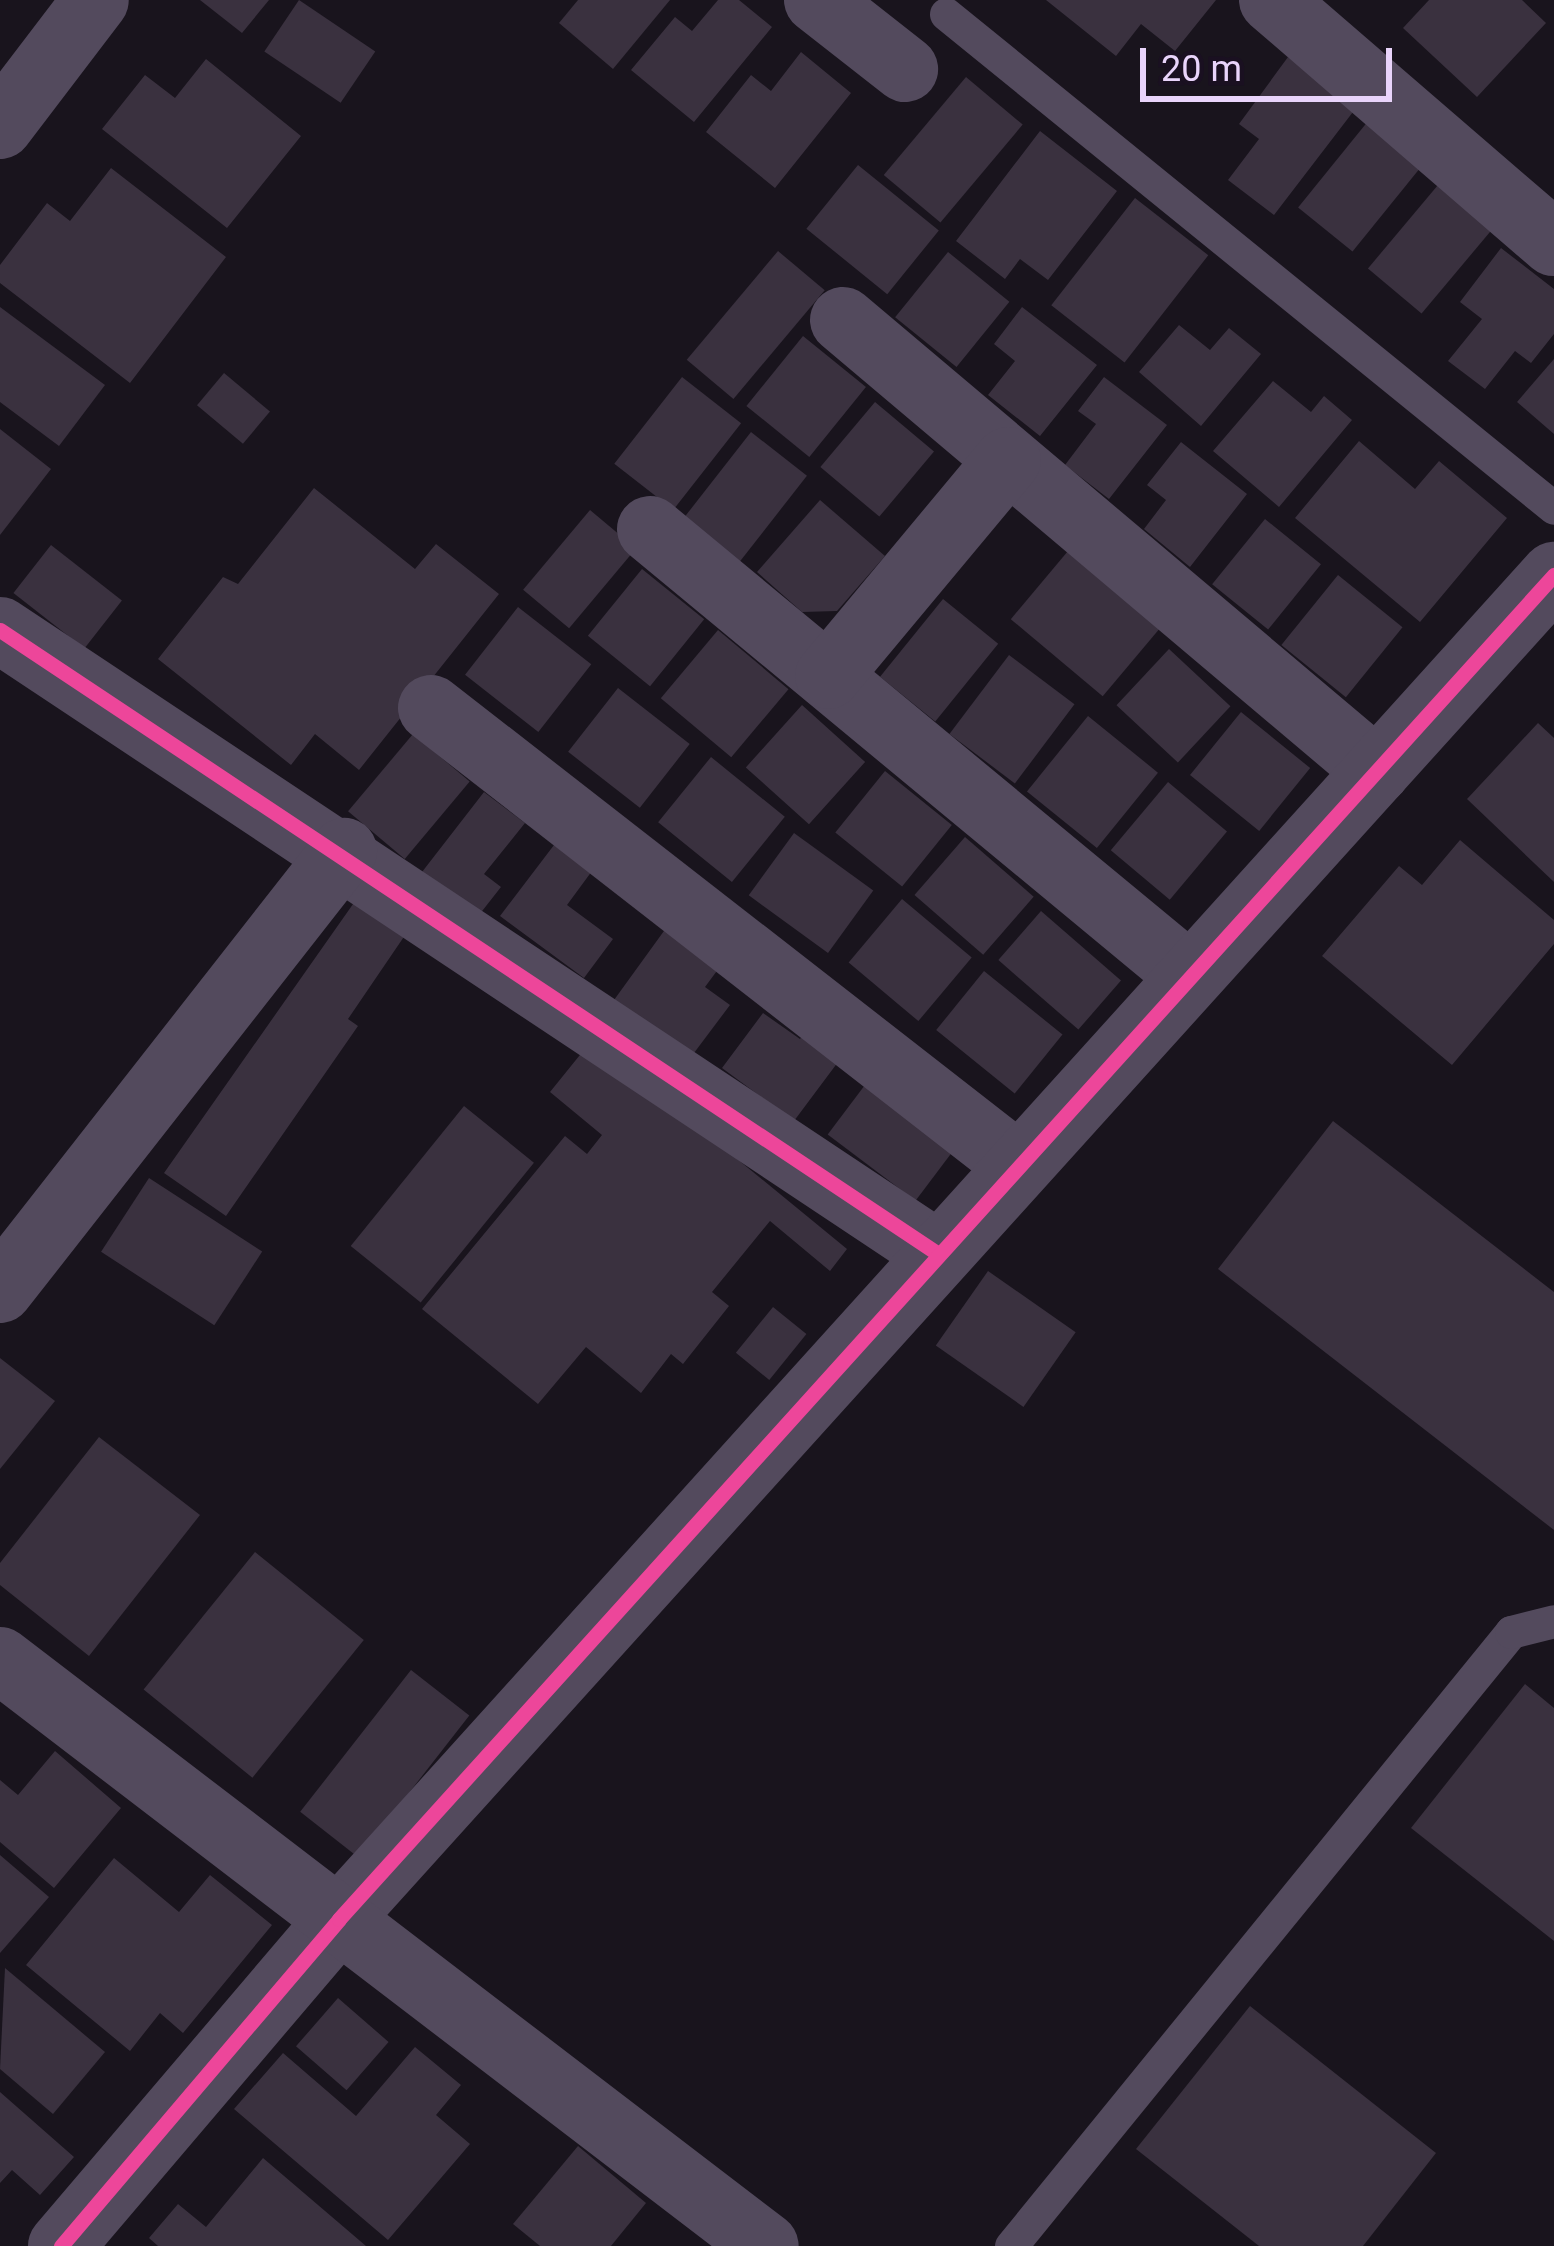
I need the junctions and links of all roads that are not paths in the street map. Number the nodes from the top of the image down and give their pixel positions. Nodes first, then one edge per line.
1 (96, 0) edge
2 (817, 0) edge
3 (1272, 0) edge
4 (951, 7) edge
5 (901, 76) joint
6 (0, 126) edge
7 (1554, 243) edge
8 (843, 320) dead end
9 (1008, 460) junction
10 (1554, 508) edge
11 (650, 529) dead end
12 (1551, 585) edge
13 (0, 630) edge
14 (828, 676) junction
15 (431, 708) dead end
16 (1377, 771) junction
17 (344, 851) junction
18 (1190, 976) junction
19 (1018, 1165) junction
20 (938, 1253) junction
21 (0, 1290) edge
22 (1554, 1621) edge
23 (0, 1660) edge
24 (339, 1918) junction
25 (746, 2240) edge
26 (61, 2246) edge
27 (1011, 2246) edge

1 - 6 street
2 - 5 street
3 - 7 street
4 - 5 lane
4 - 10 lane
8 - 9 street
9 - 14 street
9 - 16 street
11 - 14 street
12 - 16 street
13 - 17 street
14 - 18 street
15 - 19 street
16 - 18 street
17 - 20 street
17 - 21 street
18 - 19 street
19 - 20 street
20 - 24 street
22 - 27 lane
23 - 24 street
24 - 25 street
24 - 26 street

